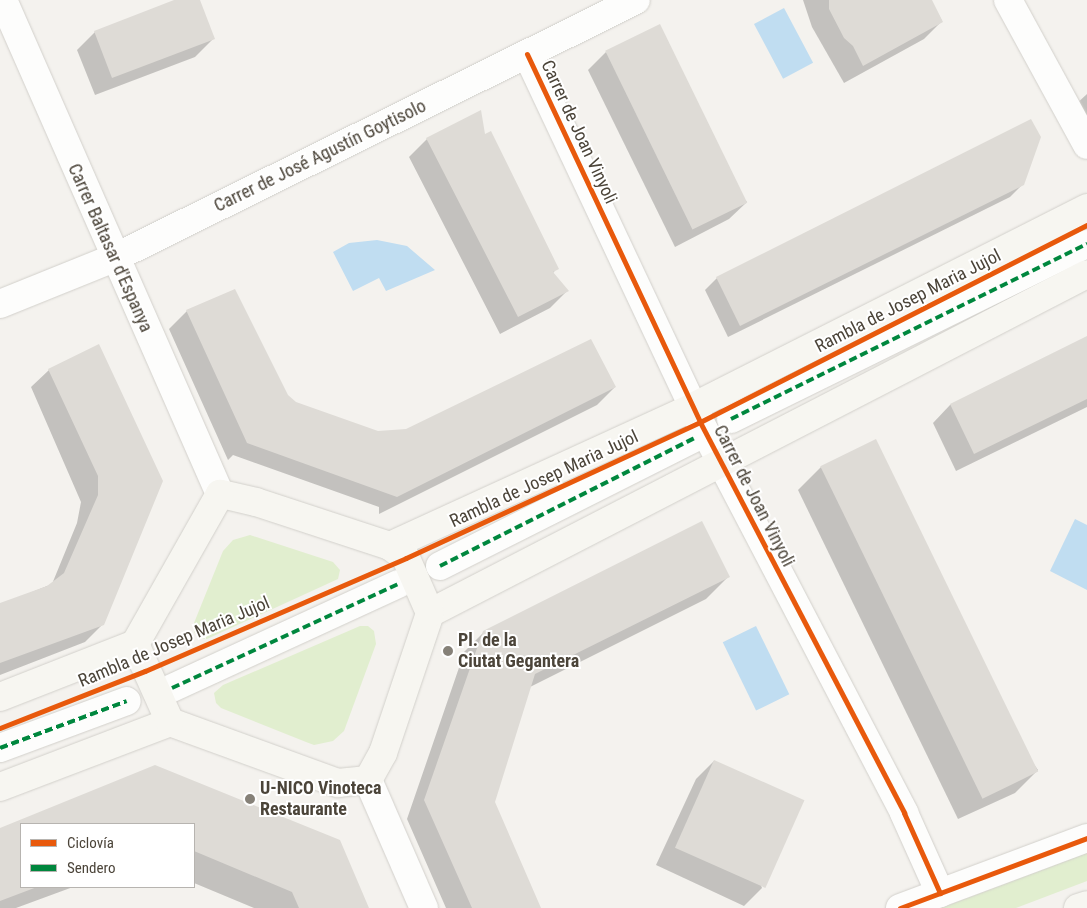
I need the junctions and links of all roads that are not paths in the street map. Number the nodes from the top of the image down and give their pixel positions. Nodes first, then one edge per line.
1 (3, 0) edge
2 (636, 0) edge
3 (1008, 0) edge
4 (527, 54) junction
5 (1087, 145) edge
6 (1087, 208) edge
7 (1087, 244) edge
8 (114, 258) junction
9 (1087, 274) edge
10 (0, 304) edge
11 (693, 407) junction
12 (730, 420) dead end
13 (697, 437) dead end
14 (721, 462) junction
15 (220, 494) junction
16 (390, 546) junction
17 (440, 566) dead end
18 (398, 584) dead end
19 (430, 613) junction
20 (135, 644) junction
21 (172, 688) dead end
22 (0, 697) edge
23 (127, 701) dead end
24 (170, 722) junction
25 (0, 748) edge
26 (368, 780) junction
27 (0, 787) edge
28 (1087, 838) edge
29 (940, 893) junction
30 (1087, 905) edge
31 (424, 908) edge
32 (900, 908) edge
33 (1078, 908) edge

1 - 8 street, Carrer Baltasar d'Espanya
2 - 4 street, Carrer de José Agustín Goytisolo
3 - 5 street
4 - 8 street, Carrer de José Agustín Goytisolo
4 - 11 street, Carrer de Joan Vinyoli
6 - 11 street, Rambla de Josep Maria Jujol
7 - 12 street, Rambla de Josep Maria Jujol
8 - 10 street, Carrer de José Agustín Goytisolo
8 - 15 street, Carrer Baltasar d'Espanya
9 - 14 street
11 - 14 street, Carrer de Joan Vinyoli
11 - 16 street, Rambla de Josep Maria Jujol
13 - 17 street, Rambla de Josep Maria Jujol
14 - 19 street
14 - 29 street, Carrer de Joan Vinyoli
15 - 16 street
15 - 20 street, Rambla de Josep Maria Jujol
16 - 19 street
18 - 21 street
19 - 26 street
20 - 22 street, Rambla de Josep Maria Jujol
20 - 24 street, Rambla de Josep Maria Jujol
23 - 25 street, Rambla de Josep Maria Jujol
24 - 26 street
24 - 27 street
26 - 31 street
28 - 29 street
29 - 32 street
30 - 33 street

